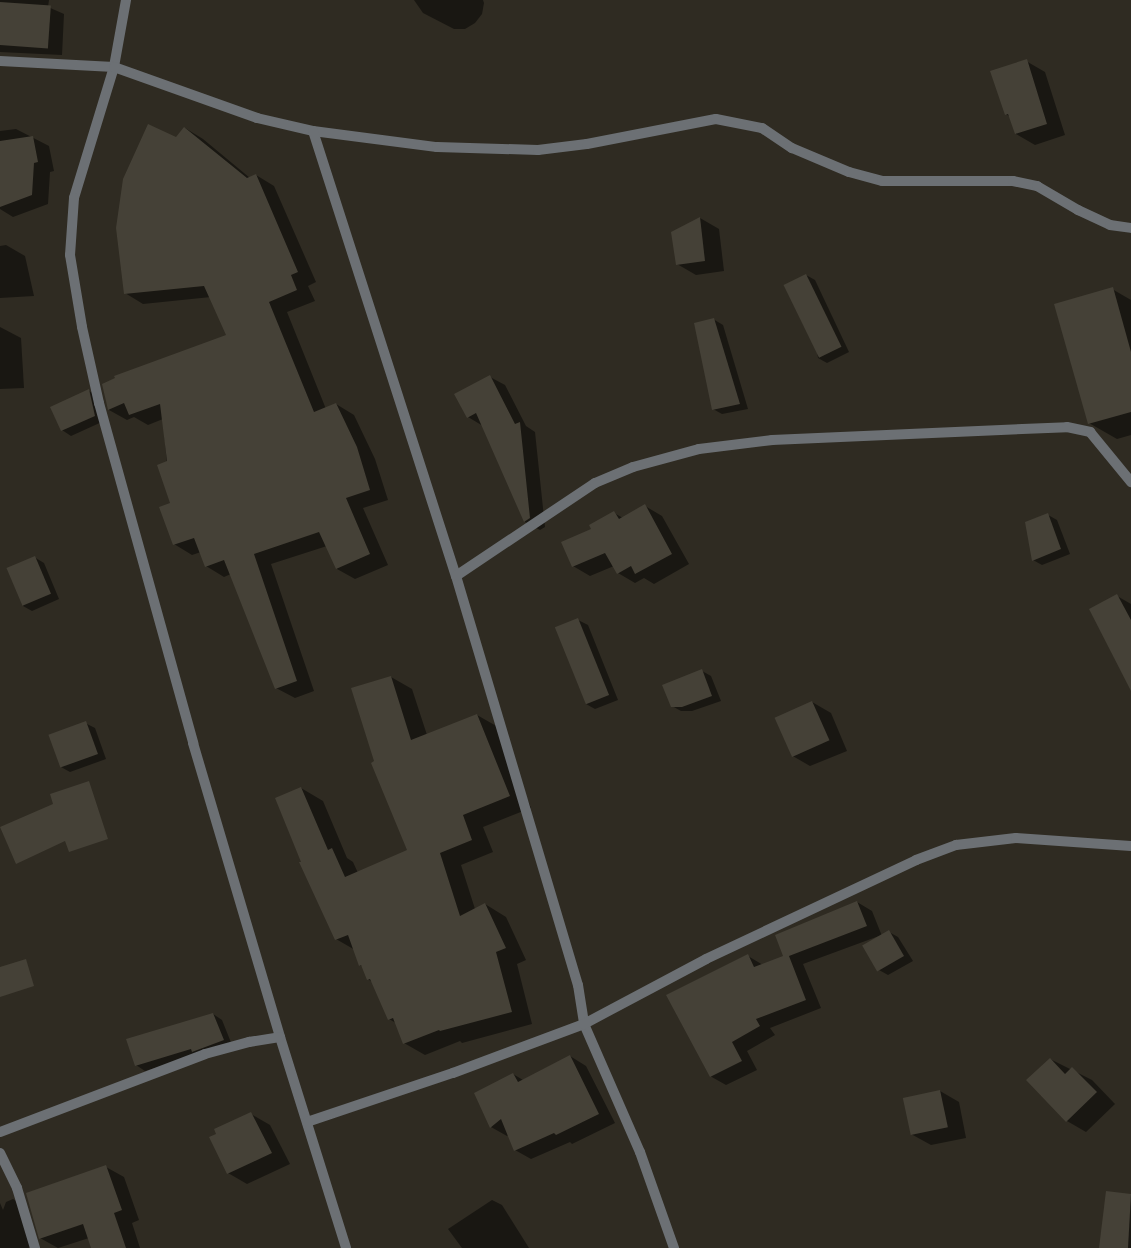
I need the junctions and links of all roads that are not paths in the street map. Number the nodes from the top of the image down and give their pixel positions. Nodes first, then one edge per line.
1 (126, 0) edge
2 (0, 61) edge
3 (114, 67) junction
4 (313, 131) junction
5 (1131, 228) edge
6 (1131, 482) edge
7 (456, 576) junction
8 (1131, 846) edge
9 (584, 1024) junction
10 (280, 1037) junction
11 (307, 1122) junction
12 (0, 1132) edge
13 (0, 1153) edge
14 (35, 1248) edge
15 (346, 1248) edge
16 (674, 1248) edge

1 - 3 street
2 - 3 street
3 - 4 street
3 - 10 street
4 - 5 street
4 - 7 street
6 - 7 street
7 - 9 street
8 - 9 street
9 - 11 street
9 - 16 street
10 - 11 street
10 - 12 street
11 - 15 street
13 - 14 street

